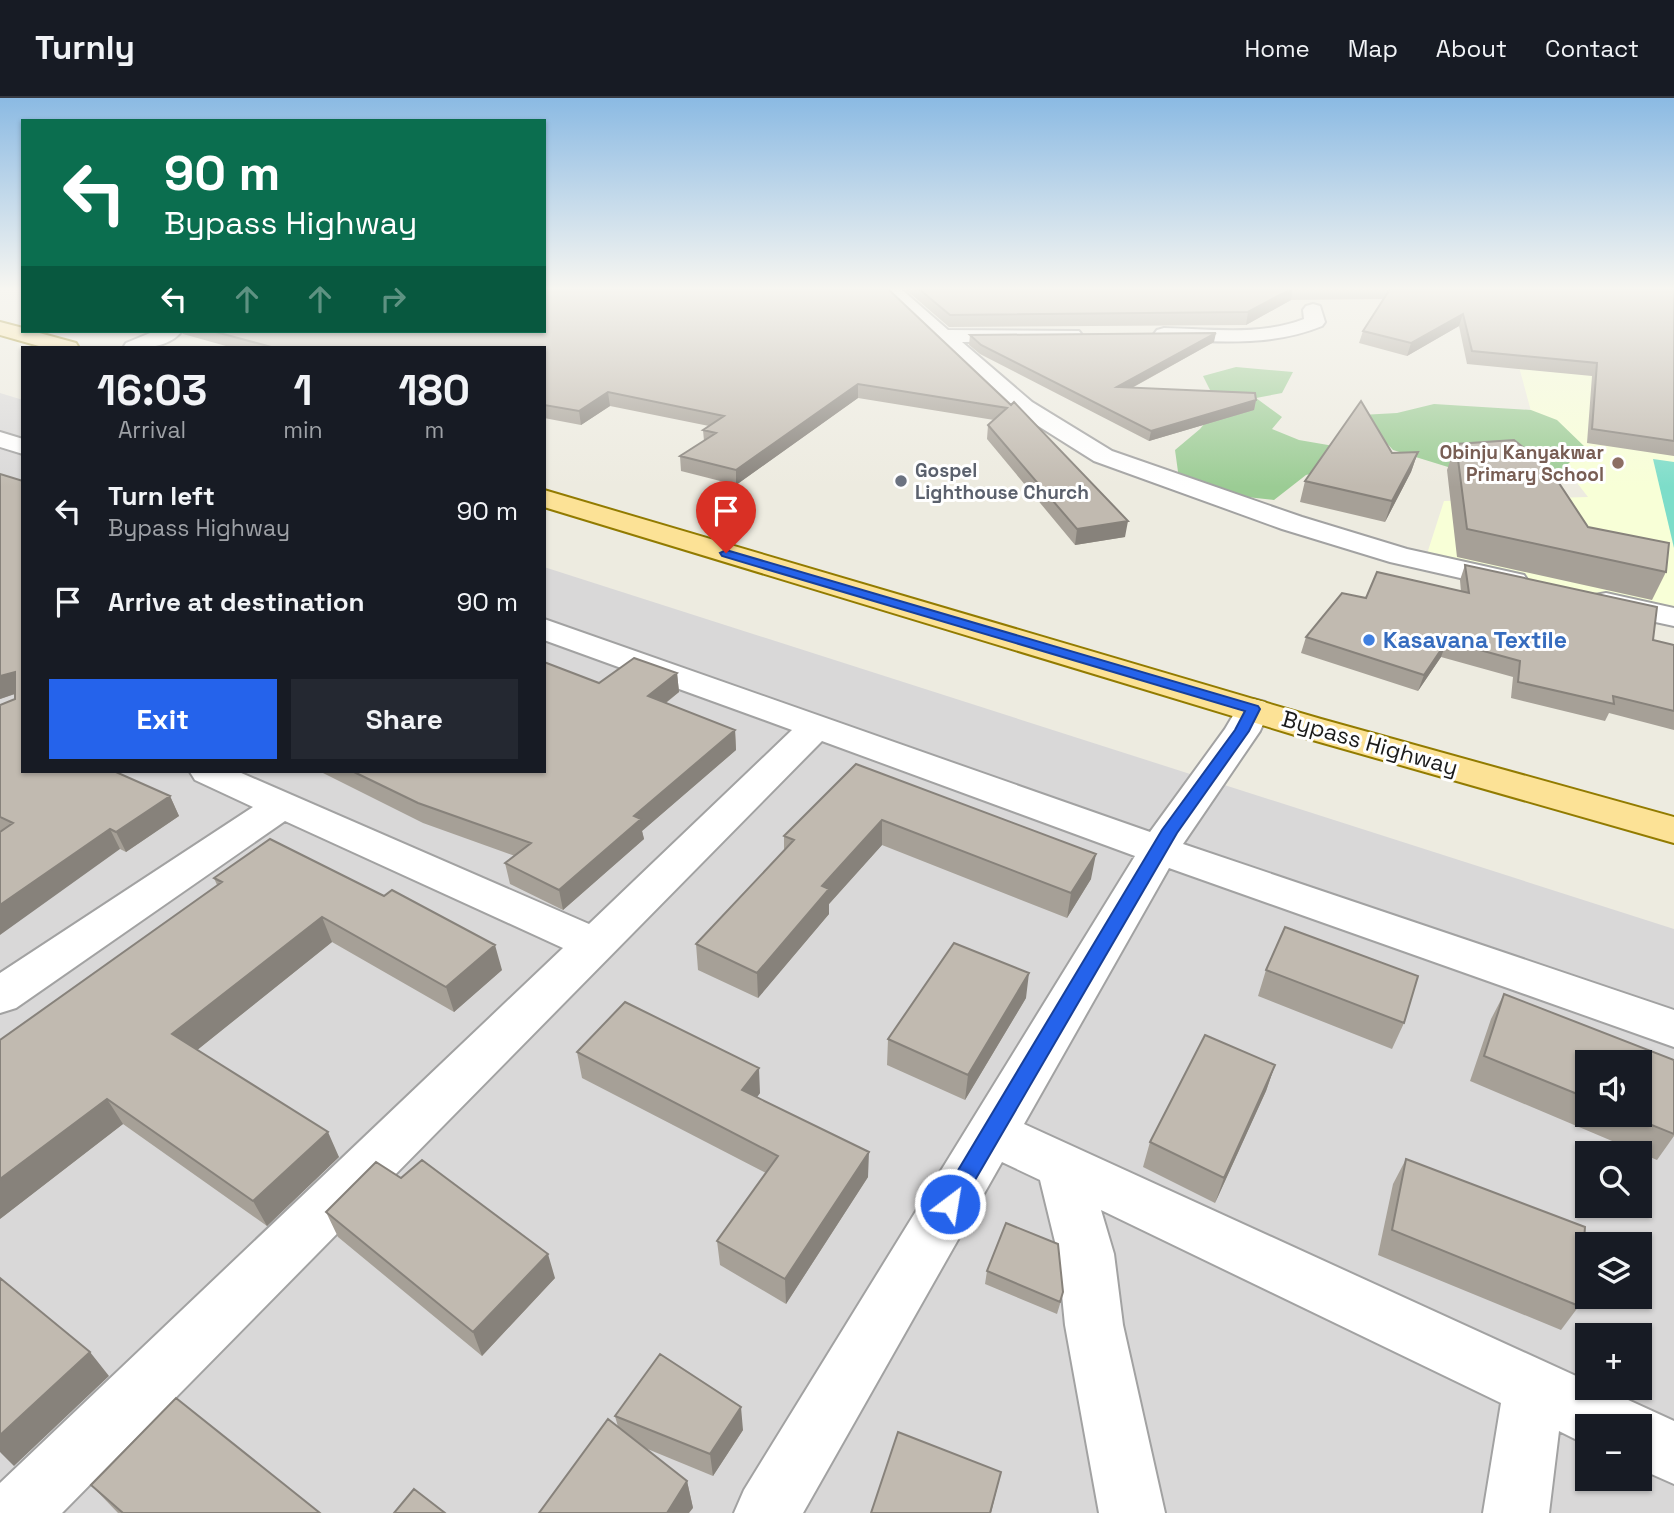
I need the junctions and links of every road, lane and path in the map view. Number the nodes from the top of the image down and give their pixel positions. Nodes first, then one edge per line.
1 (966, 355) edge
2 (0, 439) edge
3 (21, 446) edge
4 (546, 499) edge
5 (1544, 588) edge
6 (1583, 597) edge
7 (1674, 617) edge
8 (546, 630) edge
9 (1253, 709) junction
10 (817, 726) junction
11 (210, 773) edge
12 (282, 805) junction
13 (1674, 830) edge
14 (1159, 850) junction
15 (594, 944) junction
16 (0, 996) edge
17 (1674, 1029) edge
18 (992, 1133) junction
19 (1063, 1167) junction
20 (1534, 1389) junction
21 (1589, 1414) edge
22 (1652, 1442) edge
23 (1674, 1452) edge
24 (16, 1513) edge
25 (767, 1513) edge
26 (1132, 1513) edge
27 (1516, 1513) edge

1 - 5 street
2 - 3 street
4 - 9 main road, Bypass Highway
6 - 7 street
8 - 10 street
9 - 13 main road, Bypass Highway
9 - 14 street
10 - 14 street
10 - 15 street
11 - 12 street
12 - 15 street
12 - 16 street
14 - 17 street
14 - 18 street
15 - 24 street
18 - 19 street
18 - 25 street
19 - 20 street
19 - 26 street
20 - 21 street
20 - 27 street
22 - 23 street

